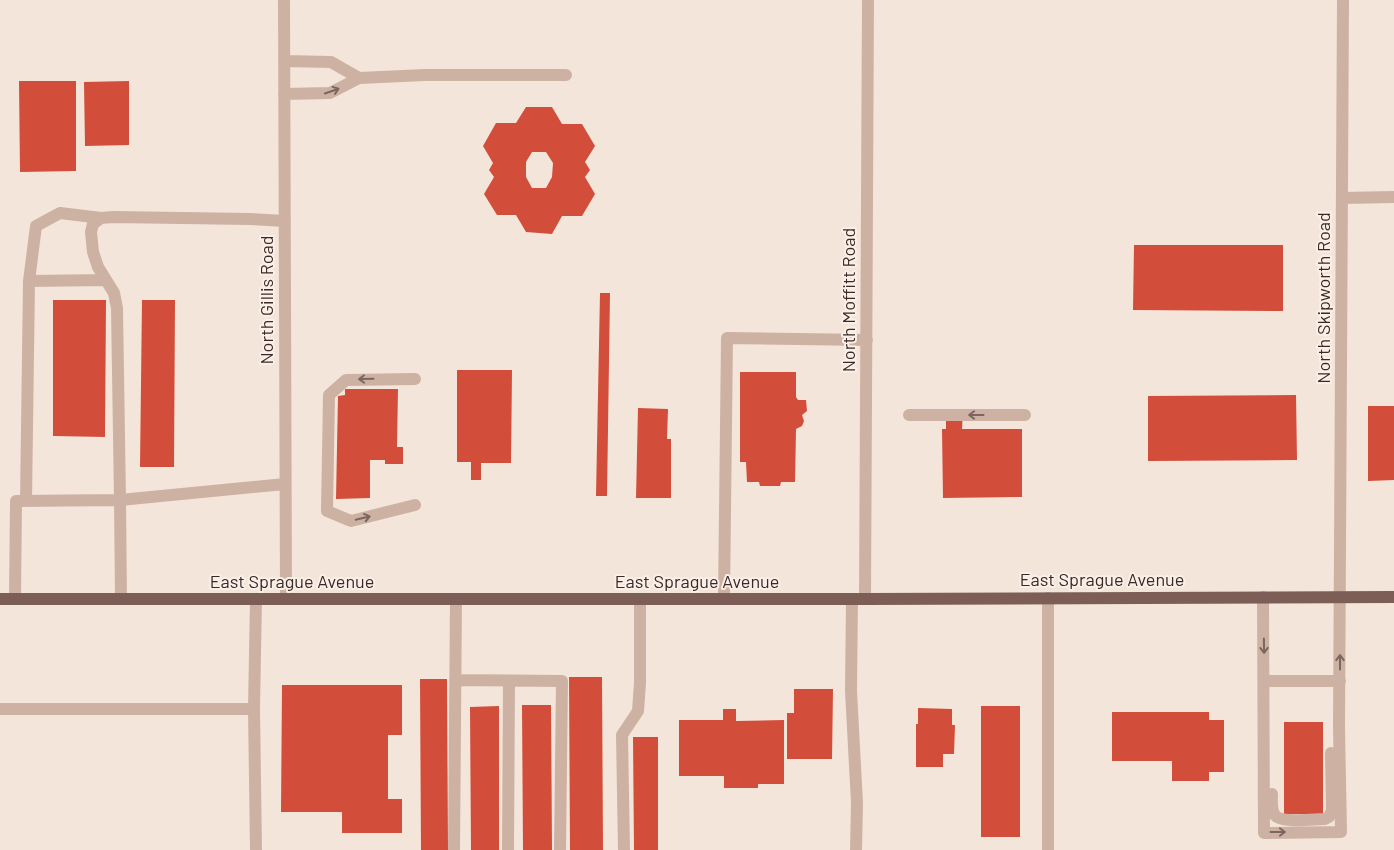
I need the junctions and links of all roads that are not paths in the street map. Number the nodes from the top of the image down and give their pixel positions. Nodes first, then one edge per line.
1 (284, 0) edge
2 (868, 0) edge
3 (1343, 0) edge
4 (284, 62) junction
5 (566, 75) dead end
6 (359, 78) junction
7 (284, 94) junction
8 (1394, 197) edge
9 (1342, 198) junction
10 (101, 218) junction
11 (284, 221) junction
12 (106, 280) junction
13 (29, 281) junction
14 (866, 340) junction
15 (415, 379) dead end
16 (910, 415) dead end
17 (1025, 415) dead end
18 (285, 484) junction
19 (120, 500) junction
20 (26, 501) junction
21 (415, 505) dead end
22 (1263, 597) junction
23 (1341, 597) junction
24 (1394, 597) edge
25 (1048, 598) junction
26 (0, 599) edge
27 (15, 599) junction
28 (121, 599) junction
29 (256, 599) junction
30 (286, 599) junction
31 (456, 599) junction
32 (640, 599) junction
33 (724, 599) junction
34 (858, 599) junction
35 (456, 680) junction
36 (509, 681) junction
37 (1264, 681) junction
38 (1340, 681) junction
39 (0, 709) edge
40 (254, 709) junction
41 (1264, 728) junction
42 (1339, 728) junction
43 (256, 850) edge
44 (454, 850) edge
45 (508, 850) edge
46 (560, 850) edge
47 (624, 850) edge
48 (856, 850) edge
49 (1048, 850) edge

1 - 4 street, North Gillis Road
2 - 14 street, North Moffitt Road
3 - 9 street, North Skipworth Road
4 - 6 street
4 - 7 street, North Gillis Road
5 - 6 street
7 -> 6 street
7 - 11 street, North Gillis Road
8 - 9 street
9 - 23 street, North Skipworth Road
10 - 11 street
10 - 12 street
10 - 13 street
11 - 18 street, North Gillis Road
12 - 13 street
12 - 19 street
13 - 20 street
14 - 33 street
14 - 34 street, North Moffitt Road
15 -> 21 street
17 -> 16 street
18 - 19 street
18 - 30 street, North Gillis Road
19 - 20 street
19 - 28 street
20 - 27 street
22 - 23 main road, East Sprague Avenue
22 - 25 main road, East Sprague Avenue
22 -> 37 street
23 - 24 main road, East Sprague Avenue
38 -> 23 street, North Skipworth Road
25 - 34 main road, East Sprague Avenue
25 - 49 street
26 - 27 main road, East Sprague Avenue
27 - 28 main road, East Sprague Avenue
28 - 29 main road, East Sprague Avenue
29 - 30 main road, East Sprague Avenue
29 - 40 street
30 - 31 main road, East Sprague Avenue
31 - 32 main road, East Sprague Avenue
31 - 35 street
32 - 33 main road, East Sprague Avenue
32 - 47 street
33 - 34 main road, East Sprague Avenue
34 - 48 street, North Moffitt Road
35 - 36 street
35 - 44 street
36 - 45 street
36 - 46 street
37 - 38 street
37 - 41 street
38 - 42 street, North Skipworth Road
39 - 40 street
40 - 43 street
41 - 42 street
41 -> 42 street, North Skipworth Road

